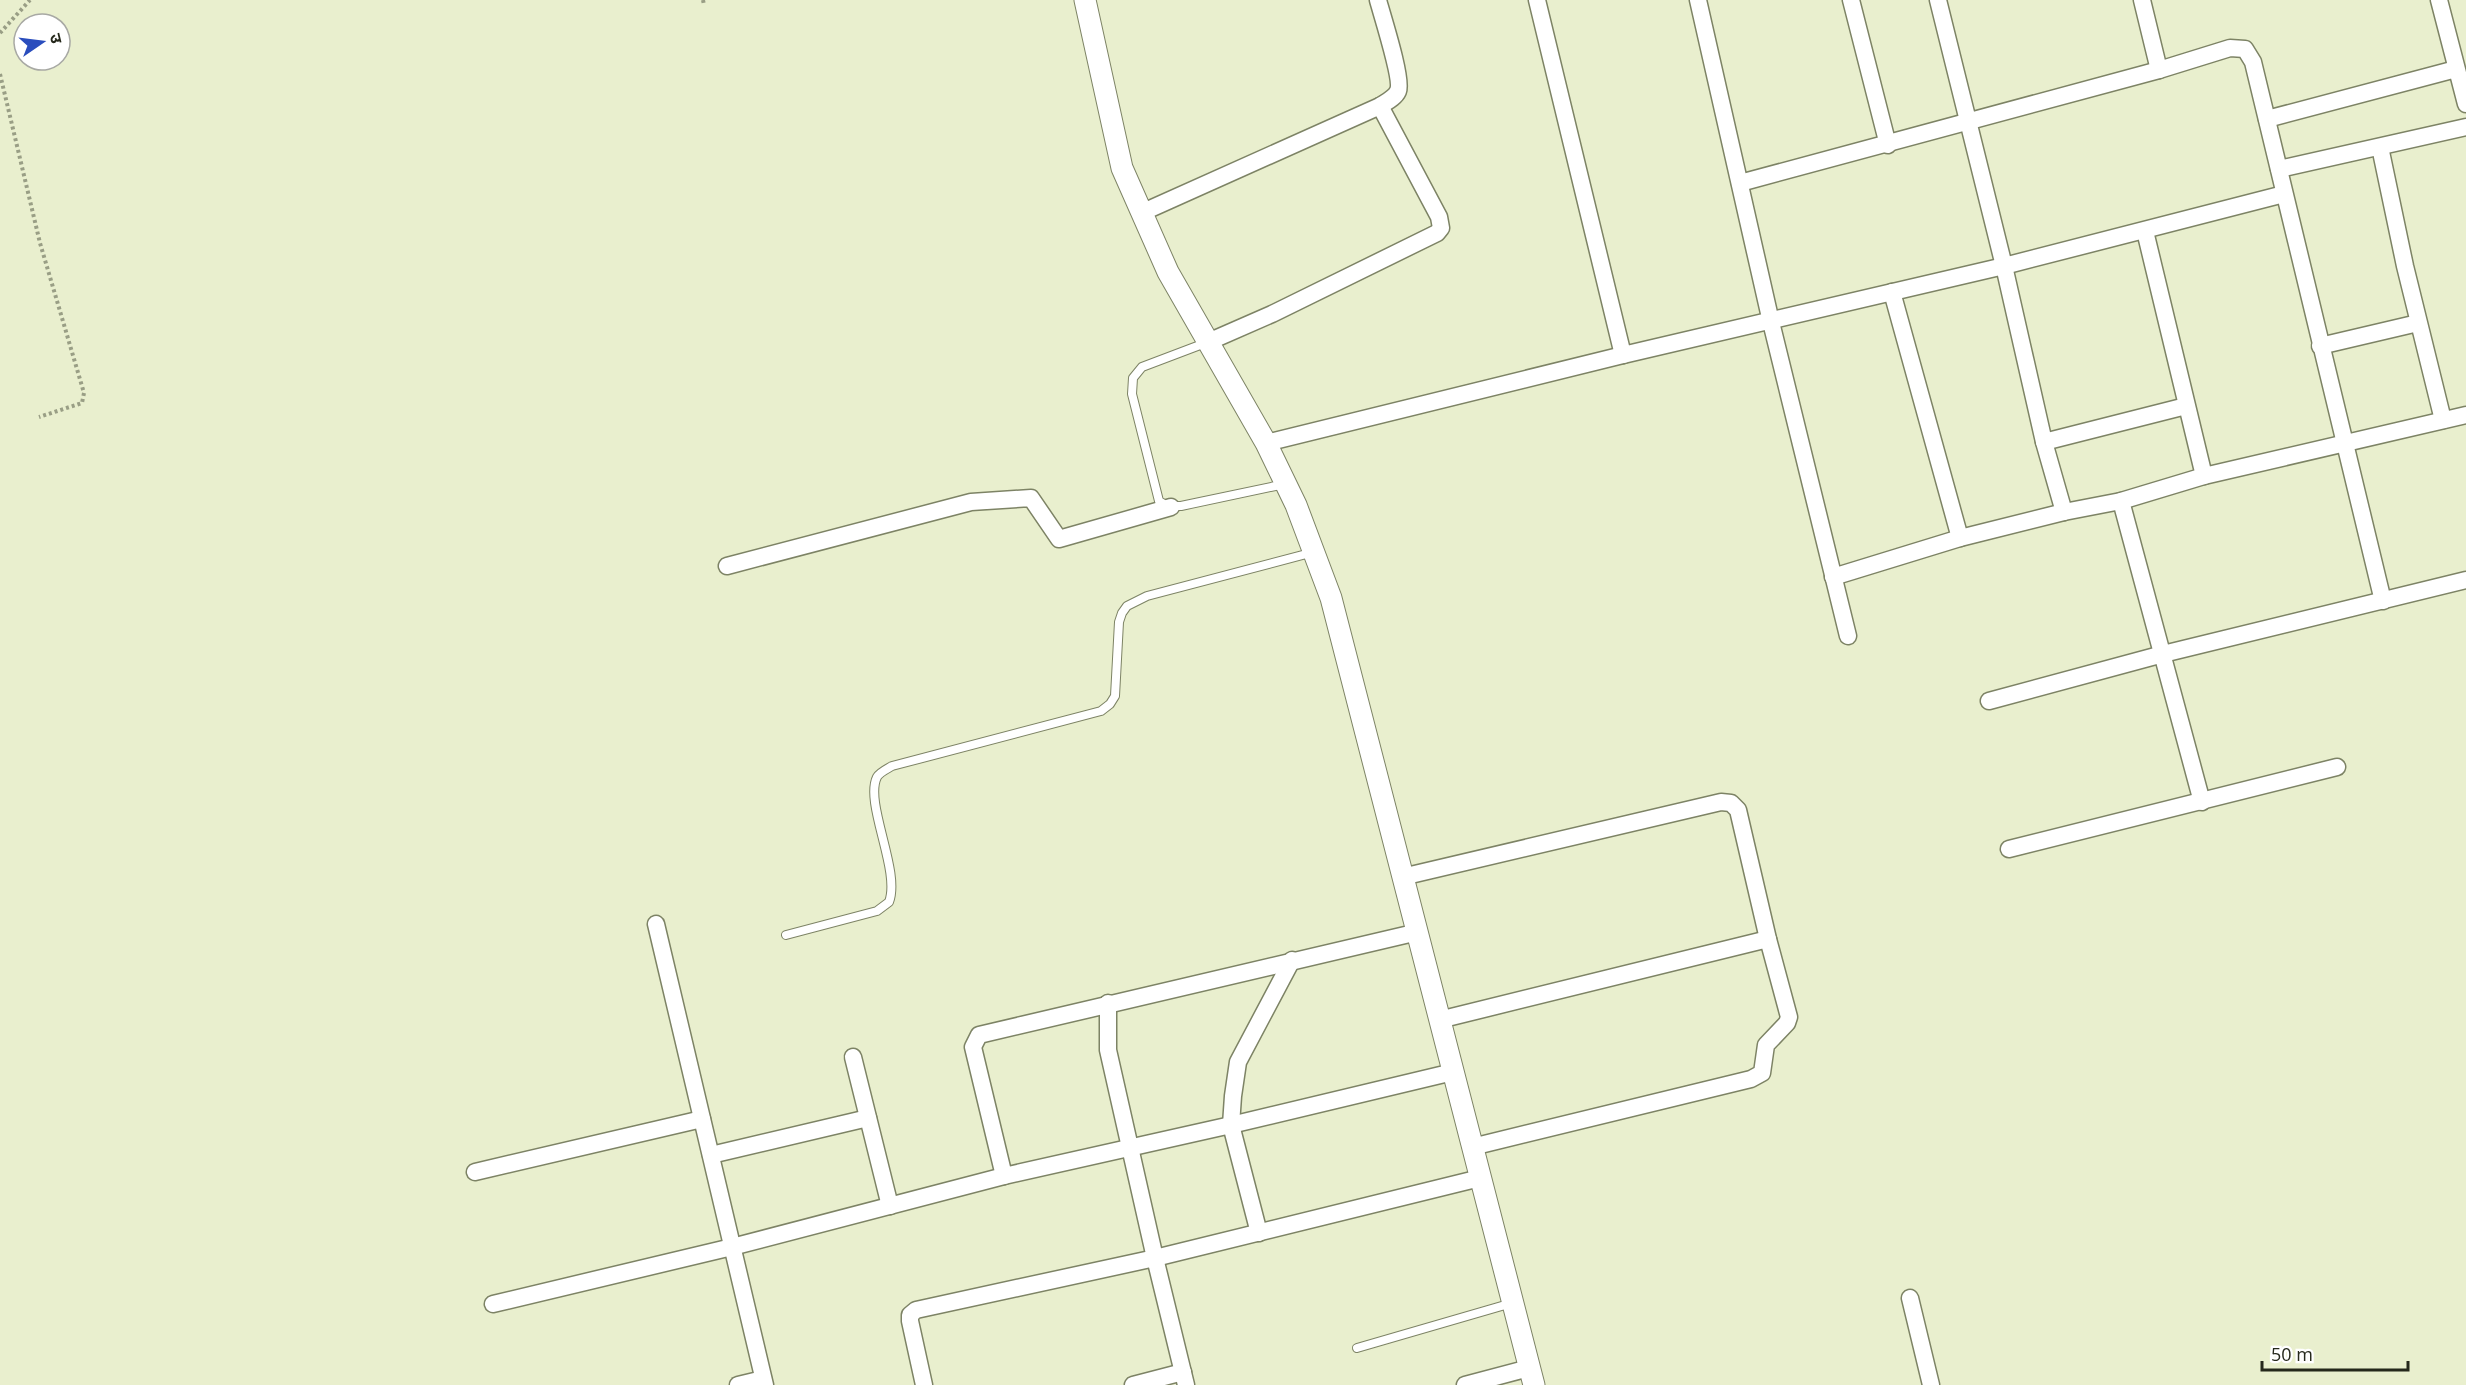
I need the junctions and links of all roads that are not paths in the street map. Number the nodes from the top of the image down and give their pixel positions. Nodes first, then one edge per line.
1 (1085, 0) edge
2 (1378, 0) edge
3 (1537, 0) edge
4 (1698, 0) edge
5 (1851, 0) edge
6 (1938, 0) edge
7 (2142, 0) edge
8 (2439, 0) edge
9 (2456, 69) junction
10 (2159, 70) junction
11 (2466, 104) edge
12 (1380, 106) junction
13 (2267, 119) junction
14 (1969, 122) junction
15 (2466, 127) edge
16 (1888, 145) junction
17 (2380, 147) junction
18 (2279, 169) junction
19 (1740, 183) junction
20 (2284, 194) junction
21 (1142, 213) junction
22 (2145, 231) junction
23 (2004, 266) junction
24 (1892, 292) junction
25 (1771, 322) junction
26 (2418, 322) junction
27 (1209, 342) junction
28 (2320, 346) junction
29 (1623, 355) junction
30 (2187, 406) junction
31 (2466, 415) edge
32 (2443, 420) junction
33 (2044, 442) junction
34 (2346, 442) junction
35 (1266, 443) junction
36 (2204, 476) junction
37 (1285, 483) junction
38 (2121, 501) junction
39 (1171, 507) junction
40 (2064, 512) junction
41 (1960, 538) junction
42 (1315, 552) junction
43 (727, 566) dead end
44 (1833, 577) junction
45 (2466, 580) edge
46 (2383, 601) junction
47 (1848, 636) dead end
48 (2163, 654) junction
49 (1989, 701) dead end
50 (2337, 767) dead end
51 (2202, 802) junction
52 (2009, 849) dead end
53 (1402, 877) junction
54 (656, 924) dead end
55 (1418, 932) junction
56 (786, 935) dead end
57 (1768, 939) junction
58 (1292, 960) junction
59 (1108, 1003) junction
60 (1439, 1020) junction
61 (853, 1057) dead end
62 (1453, 1072) junction
63 (868, 1118) junction
64 (702, 1119) junction
65 (1231, 1125) junction
66 (1472, 1147) junction
67 (1131, 1148) junction
68 (711, 1155) junction
69 (475, 1172) dead end
70 (1004, 1176) junction
71 (1480, 1178) junction
72 (890, 1206) junction
73 (1259, 1233) junction
74 (732, 1247) junction
75 (1155, 1258) junction
76 (1910, 1298) dead end
77 (1512, 1303) junction
78 (494, 1304) dead end
79 (1357, 1348) dead end
80 (1532, 1376) edge
81 (1185, 1378) edge
82 (764, 1382) edge
83 (738, 1385) edge
84 (924, 1385) edge
85 (1133, 1385) edge
86 (1465, 1385) edge
87 (1931, 1385) edge

1 - 21 street
2 - 12 street
3 - 29 street
4 - 19 street
5 - 16 street
6 - 14 street
7 - 10 street
8 - 9 street
9 - 11 street
9 - 13 street
10 - 13 street
10 - 14 street
12 - 21 street
12 - 27 street
13 - 18 street
14 - 16 street
14 - 23 street
15 - 17 street
16 - 19 street
17 - 18 street
17 - 26 street
18 - 20 street
19 - 25 street
20 - 22 street
20 - 28 street
21 - 27 street
22 - 23 street
22 - 30 street
23 - 24 street
23 - 33 street
24 - 25 street
24 - 41 street
25 - 29 street
25 - 44 street
26 - 28 street
26 - 32 street
27 - 35 street
27 - 39 lane
28 - 34 street
29 - 35 street
30 - 33 street
30 - 36 street
31 - 32 street
32 - 34 street
33 - 40 street
34 - 36 street
34 - 46 street
35 - 37 street
36 - 38 street
37 - 39 lane
37 - 42 street
38 - 40 street
38 - 48 street
39 - 43 street
40 - 41 street
41 - 44 street
42 - 53 street
42 - 56 lane
44 - 47 street
45 - 46 street
46 - 48 street
48 - 49 street
48 - 51 street
50 - 51 street
51 - 52 street
53 - 55 street
53 - 57 street
54 - 64 street
55 - 58 street
55 - 60 street
57 - 60 street
57 - 66 street
58 - 59 street
58 - 65 street
59 - 67 street
59 - 70 street
60 - 62 street
61 - 63 street
62 - 65 street
62 - 66 street
63 - 68 street
63 - 72 street
64 - 68 street
64 - 69 street
65 - 67 street
65 - 73 street
66 - 71 street
67 - 70 street
67 - 75 street
68 - 74 street
70 - 72 street
71 - 73 street
71 - 77 street
72 - 74 street
73 - 75 street
74 - 78 street
74 - 82 street
75 - 81 street
75 - 84 street
76 - 87 street
77 - 79 lane
77 - 80 street
80 - 86 street
81 - 85 street
82 - 83 street

